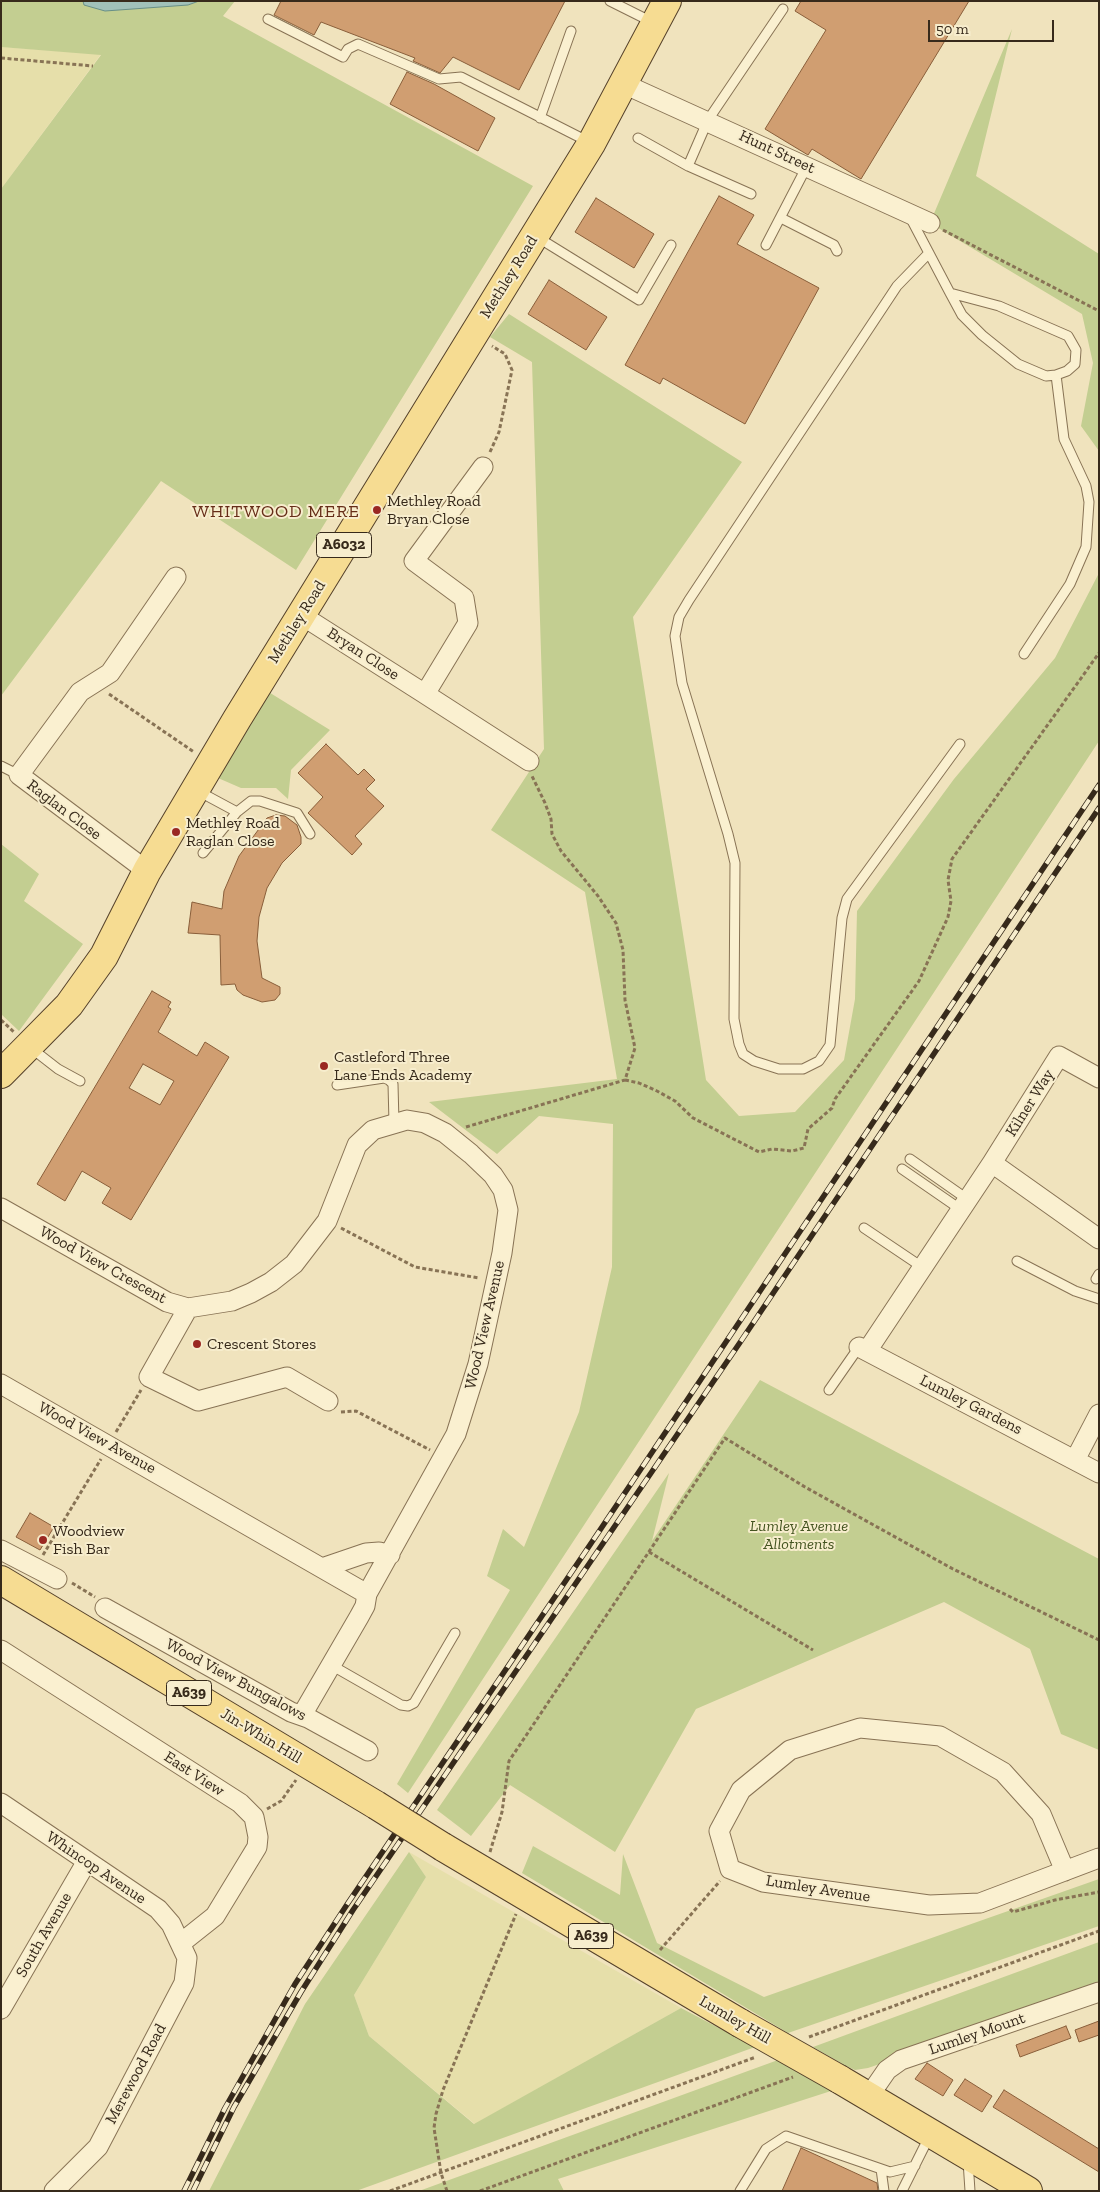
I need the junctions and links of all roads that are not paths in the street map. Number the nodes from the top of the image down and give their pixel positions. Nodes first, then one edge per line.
1 (610, 1) edge
2 (783, 9) dead end
3 (662, 13) edge
4 (268, 19) dead end
5 (571, 31) dead end
6 (624, 84) junction
7 (540, 118) junction
8 (708, 120) junction
9 (638, 138) dead end
10 (591, 144) junction
11 (688, 166) junction
12 (807, 166) junction
13 (750, 194) dead end
14 (907, 212) junction
15 (781, 218) junction
16 (930, 223) road end
17 (534, 236) junction
18 (766, 245) dead end
19 (671, 246) dead end
20 (837, 251) dead end
21 (928, 253) junction
22 (950, 294) junction
23 (1056, 375) junction
24 (483, 466) road end
25 (176, 577) dead end
26 (302, 615) junction
27 (1024, 654) dead end
28 (425, 694) junction
29 (960, 744) dead end
30 (529, 761) road end
31 (1, 766) edge
32 (19, 775) junction
33 (196, 790) junction
34 (237, 812) junction
35 (310, 834) dead end
36 (203, 853) dead end
37 (147, 871) junction
38 (29, 1046) junction
39 (1, 1074) edge
40 (1099, 1078) edge
41 (80, 1082) dead end
42 (337, 1085) dead end
43 (416, 1120) joint
44 (394, 1123) junction
45 (910, 1159) dead end
46 (992, 1163) junction
47 (902, 1169) dead end
48 (963, 1204) junction
49 (1, 1208) edge
50 (864, 1228) dead end
51 (1099, 1238) edge
52 (1017, 1260) dead end
53 (922, 1267) junction
54 (1099, 1299) edge
55 (188, 1308) junction
56 (863, 1349) junction
57 (1, 1384) edge
58 (829, 1390) dead end
59 (328, 1401) road end
60 (1099, 1414) edge
61 (1075, 1460) junction
62 (1099, 1473) edge
63 (1, 1550) edge
64 (390, 1555) junction
65 (322, 1568) junction
66 (1, 1580) edge
67 (57, 1580) road end
68 (367, 1594) junction
69 (105, 1608) road end
70 (455, 1633) dead end
71 (1, 1650) edge
72 (331, 1665) junction
73 (302, 1716) junction
74 (368, 1751) dead end
75 (1, 1802) edge
76 (443, 1847) joint
77 (1099, 1858) edge
78 (87, 1861) junction
79 (1065, 1870) junction
80 (181, 1943) junction
81 (1099, 1992) edge
82 (1, 2009) edge
83 (869, 2096) junction
84 (931, 2133) junction
85 (967, 2154) junction
86 (915, 2166) junction
87 (881, 2169) junction
88 (54, 2191) edge
89 (740, 2191) edge
90 (884, 2191) edge
91 (902, 2191) edge
92 (970, 2191) edge
93 (1028, 2191) edge

1 - 3 lane
2 - 8 lane
3 - 6 main road, Methley Road / A6032
4 - 7 lane
5 - 7 lane
6 - 8 street, Hunt Street
6 - 10 main road, Methley Road / A6032
7 - 10 lane
8 - 11 lane
8 - 12 street, Hunt Street
9 - 11 lane
10 - 17 main road, Methley Road / A6032
11 - 13 lane
12 - 14 street, Hunt Street
12 - 15 lane
14 - 16 street, Hunt Street
14 - 21 lane
15 - 18 lane
15 - 20 lane
17 - 19 lane
17 - 26 main road, Methley Road / A6032
21 - 22 lane
21 - 29 lane
22 - 23 lane
22 - 23 lane
23 - 27 lane
24 - 28 street
25 - 32 street, Raglan Close
26 - 28 street, Bryan Close
26 - 33 main road, Methley Road / A6032
28 - 30 street, Bryan Close
31 - 32 lane
32 - 37 street, Raglan Close
33 - 34 lane
33 - 37 main road, Methley Road / A6032
34 - 35 lane
34 - 36 lane
37 - 38 main road, Methley Road / A6032
38 - 39 main road, Methley Road / A6032
38 - 41 lane
40 - 46 street, Kilner Way
42 - 44 lane
43 - 44 street, Wood View Crescent
43 - 64 street, Wood View Avenue
44 - 55 street, Wood View Crescent
45 - 48 lane
46 - 48 street, Kilner Way
46 - 51 street
47 - 48 lane
48 - 53 street
49 - 55 street, Wood View Crescent
50 - 53 lane
52 - 54 lane
53 - 56 street
55 - 59 street
56 - 58 lane
56 - 61 street, Lumley Gardens
57 - 65 street, Wood View Avenue
60 - 61 street
61 - 62 street, Lumley Gardens
63 - 67 street
64 - 65 street
64 - 68 street, Wood View Avenue
65 - 68 street, Wood View Avenue
66 - 76 main road, Jin-Whin Hill / A639, bridge
68 - 72 street, Wood View Avenue
69 - 73 street, Wood View Bungalows
70 - 72 lane
71 - 80 street, East View
72 - 73 street, Wood View Avenue
73 - 74 street, Wood View Bungalows
75 - 78 street, Whincop Avenue
76 - 83 main road, Lumley Hill / A639, bridge
77 - 79 street, Lumley Avenue
78 - 80 street, Whincop Avenue
78 - 82 street, South Avenue
79 - 79 street, Lumley Avenue
80 - 88 street, Merewood Road
81 - 83 street, Lumley Mount
83 - 84 main road, Lumley Hill / A639
84 - 85 main road, Lumley Hill / A639
84 - 86 lane
85 - 92 lane
85 - 93 main road, Lumley Hill / A639
86 - 87 lane
86 - 91 lane
87 - 89 lane
87 - 90 lane

